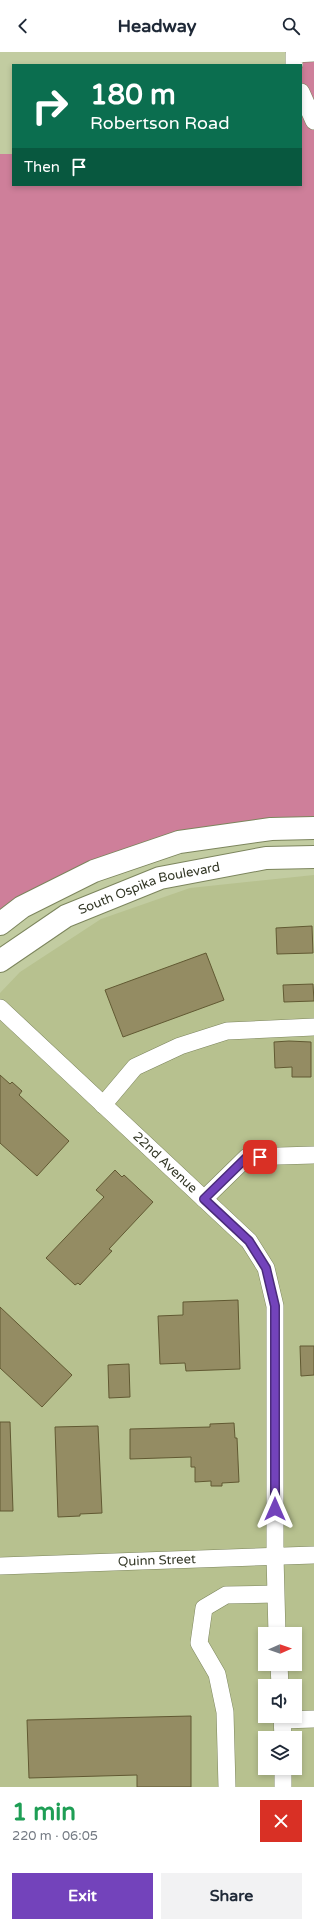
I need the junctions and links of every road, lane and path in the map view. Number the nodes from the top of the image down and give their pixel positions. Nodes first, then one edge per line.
1 (314, 53) edge
2 (294, 64) edge
3 (302, 94) edge
4 (314, 121) edge
5 (314, 828) edge
6 (314, 857) edge
7 (0, 924) edge
8 (0, 962) edge
9 (0, 1008) edge
10 (314, 1028) edge
11 (103, 1105) junction
12 (314, 1155) edge
13 (204, 1199) junction
14 (314, 1555) edge
15 (275, 1556) junction
16 (0, 1566) edge
17 (275, 1594) junction
18 (277, 1627) edge
19 (302, 1719) edge
20 (314, 1719) edge
21 (283, 1775) edge
22 (227, 1787) edge
23 (283, 1787) edge

1 - 2 street
3 - 4 street
5 - 7 main road
6 - 8 main road, South Ospika Boulevard
9 - 11 street, 22nd Avenue
10 - 11 street
11 - 13 street, 22nd Avenue
12 - 13 street
13 - 15 street, 22nd Avenue
14 - 15 street, Quinn Street
15 - 16 street, Quinn Street
15 - 17 street, 22nd Avenue
17 - 18 street, 22nd Avenue
17 - 22 street
19 - 20 street
21 - 23 street

